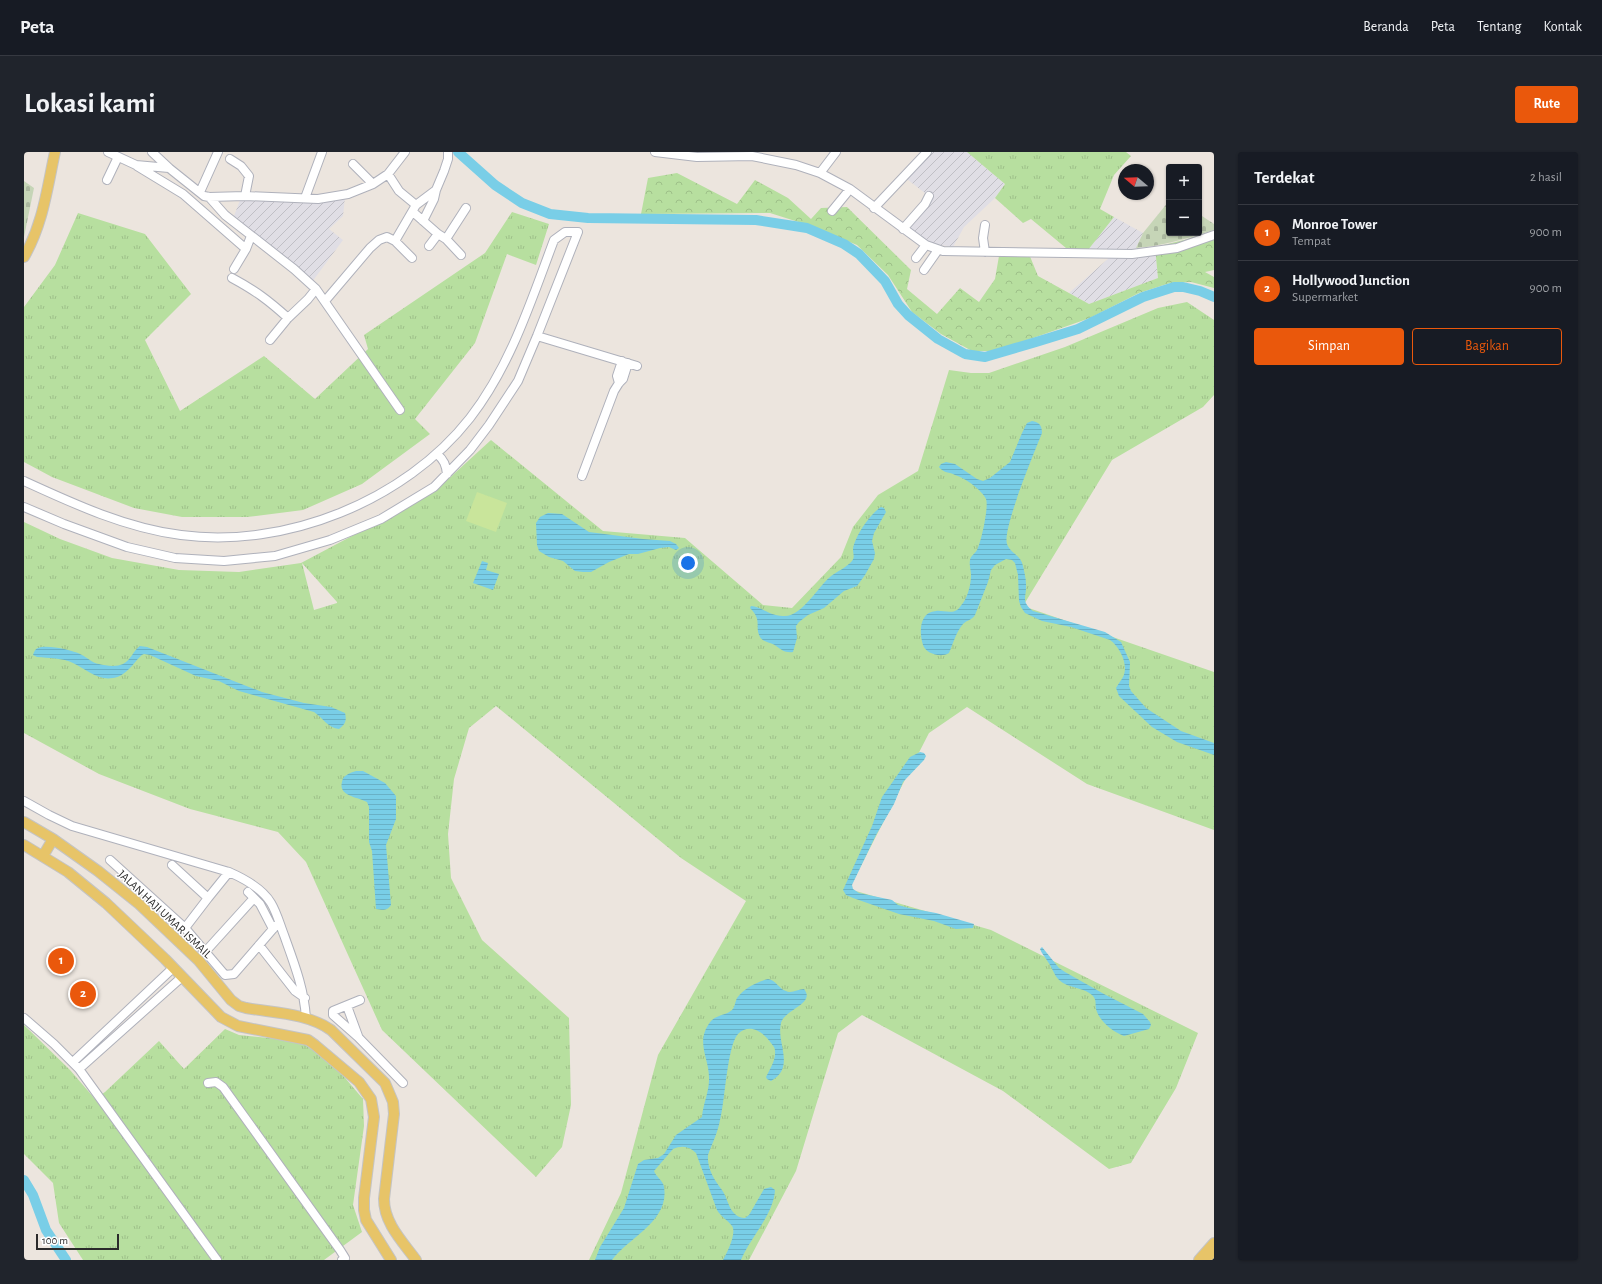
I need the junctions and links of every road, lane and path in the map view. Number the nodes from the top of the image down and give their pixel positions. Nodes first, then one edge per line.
1 (55, 152) edge
2 (108, 152) edge
3 (152, 152) edge
4 (218, 152) edge
5 (322, 152) edge
6 (448, 152) edge
7 (655, 152) edge
8 (836, 152) edge
9 (927, 152) edge
10 (400, 153) edge
11 (718, 154) edge
12 (118, 157) junction
13 (230, 159) dead end
14 (353, 164) dead end
15 (136, 165) junction
16 (169, 168) junction
17 (388, 174) junction
18 (820, 174) junction
19 (107, 180) dead end
20 (373, 184) junction
21 (850, 189) junction
22 (436, 190) junction
23 (200, 192) junction
24 (245, 196) junction
25 (928, 196) dead end
26 (209, 197) junction
27 (305, 198) junction
28 (414, 208) junction
29 (466, 208) dead end
30 (874, 208) junction
31 (832, 211) dead end
32 (423, 221) junction
33 (985, 225) dead end
34 (904, 229) junction
35 (438, 234) junction
36 (1214, 235) edge
37 (446, 239) junction
38 (395, 241) junction
39 (248, 242) junction
40 (429, 246) dead end
41 (926, 246) junction
42 (938, 250) junction
43 (985, 252) junction
44 (461, 255) dead end
45 (24, 257) edge
46 (412, 258) dead end
47 (916, 258) dead end
48 (234, 269) dead end
49 (924, 270) dead end
50 (232, 278) dead end
51 (312, 293) junction
52 (325, 301) junction
53 (288, 318) junction
54 (538, 336) junction
55 (270, 340) dead end
56 (625, 362) junction
57 (638, 366) dead end
58 (400, 410) dead end
59 (437, 454) junction
60 (447, 474) junction
61 (582, 476) dead end
62 (24, 481) edge
63 (24, 507) edge
64 (24, 801) edge
65 (24, 822) edge
66 (52, 839) junction
67 (24, 845) edge
68 (43, 856) junction
69 (110, 860) dead end
70 (172, 865) dead end
71 (230, 872) junction
72 (208, 898) junction
73 (279, 922) junction
74 (185, 928) junction
75 (273, 929) junction
76 (259, 945) junction
77 (205, 952) junction
78 (173, 968) junction
79 (182, 978) junction
80 (142, 997) junction
81 (305, 998) junction
82 (360, 1000) dead end
83 (150, 1005) junction
84 (347, 1006) junction
85 (24, 1018) edge
86 (306, 1018) junction
87 (339, 1021) junction
88 (331, 1030) junction
89 (358, 1037) junction
90 (73, 1062) junction
91 (79, 1069) junction
92 (208, 1083) dead end
93 (403, 1083) dead end
94 (1214, 1243) edge
95 (1214, 1255) edge
96 (345, 1259) edge
97 (218, 1260) edge
98 (391, 1260) edge
99 (416, 1260) edge
100 (1199, 1260) edge
101 (1210, 1260) edge

1 - 45 main road
2 - 12 street
3 - 16 street
4 - 23 street
5 - 27 street
6 - 22 street
7 - 11 street
8 - 18 street
9 - 30 street
10 - 17 street
11 - 18 street
12 - 15 street
12 - 19 street
13 - 24 street
14 - 20 street
15 - 16 street
15 - 39 street
16 - 23 street
17 - 20 street
17 - 28 street
18 - 21 street
20 - 27 street
21 - 30 street
21 - 31 street
22 - 28 street
22 - 32 street
23 - 26 street
24 - 26 street
24 - 27 street
25 - 34 street
26 - 39 street
28 - 32 street
28 - 38 street
29 - 37 street
30 - 34 street
32 - 35 street
33 - 43 street
34 - 41 street
35 - 37 street
35 - 40 street
36 - 43 street
37 - 44 street
38 - 46 street
38 - 52 street
39 - 48 street
39 - 51 street
41 - 42 street
41 - 47 street
42 - 43 street
42 - 49 street
50 - 53 street
51 - 52 street
51 - 53 street
52 - 58 street
53 - 55 street
54 - 56 street
54 - 59 street
54 - 60 street
56 - 57 street
56 - 61 street
59 - 60 street
59 - 62 street
60 - 63 street
64 - 71 street
65 - 66 main road, JALAN HAJI UMAR ISMAIL
66 - 68 main road
66 - 86 main road, JALAN HAJI UMAR ISMAIL
67 - 68 main road
68 - 78 main road
69 - 74 street
70 - 72 street
71 - 72 street
71 - 73 street
72 - 74 street
73 - 75 street
73 - 81 street
74 - 77 street
75 - 76 street
75 - 77 street
76 - 77 street
76 - 81 street
78 - 79 main road
78 - 80 street
79 - 83 street
79 - 98 main road
80 - 83 street
80 - 90 street
81 - 86 street
82 - 84 street
83 - 91 street
84 - 87 street
84 - 89 street
85 - 90 street
86 - 88 main road, JALAN HAJI UMAR ISMAIL
87 - 88 street
87 - 89 street
88 - 99 main road, JALAN HAJI UMAR ISMAIL
89 - 93 street
90 - 91 street
91 - 97 street
92 - 96 street
94 - 100 main road
95 - 101 main road

